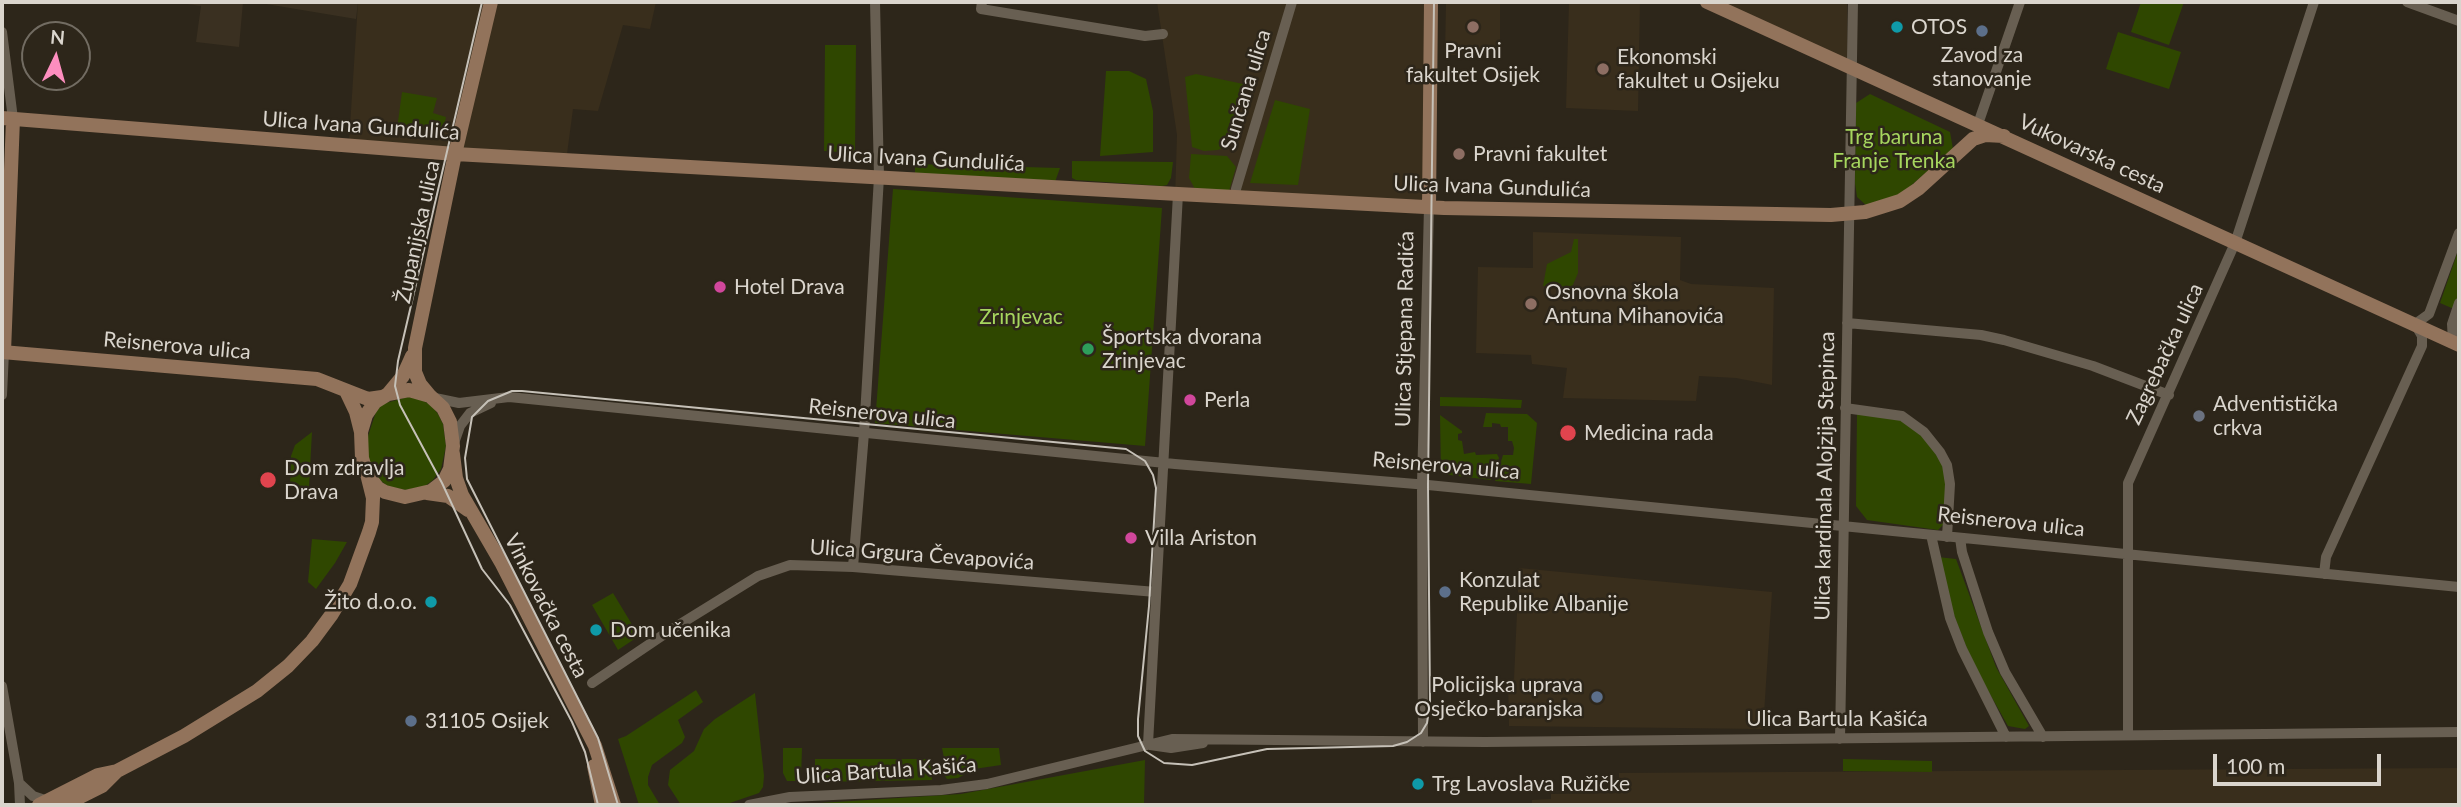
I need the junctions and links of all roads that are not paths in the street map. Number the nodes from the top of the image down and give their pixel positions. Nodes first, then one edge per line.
1 (491, 2) edge
2 (875, 2) edge
3 (1292, 2) edge
4 (1431, 2) edge
5 (1707, 2) edge
6 (1853, 2) edge
7 (2020, 2) edge
8 (2314, 2) edge
9 (2407, 2) edge
10 (981, 5) edge
11 (2459, 21) edge
12 (2, 32) edge
13 (1163, 34) dead end
14 (1852, 67) junction
15 (7, 118) edge
16 (1978, 124) junction
17 (2004, 136) junction
18 (455, 154) junction
19 (878, 177) junction
20 (1236, 189) dead end
21 (1178, 194) junction
22 (1429, 207) junction
23 (1850, 214) junction
24 (2459, 233) edge
25 (2235, 243) junction
26 (5, 248) edge
27 (2459, 303) edge
28 (1847, 323) junction
29 (2415, 324) junction
30 (2456, 343) edge
31 (415, 348) junction
32 (3, 352) edge
33 (345, 391) junction
34 (2, 395) edge
35 (385, 395) junction
36 (2169, 395) junction
37 (430, 396) junction
38 (509, 397) junction
39 (1846, 408) junction
40 (361, 432) junction
41 (864, 433) junction
42 (453, 450) junction
43 (1163, 463) junction
44 (367, 474) junction
45 (1422, 484) junction
46 (425, 493) junction
47 (405, 497) junction
48 (474, 513) junction
49 (372, 522) junction
50 (1843, 526) junction
51 (1931, 535) junction
52 (1947, 537) junction
53 (1960, 538) junction
54 (2128, 555) junction
55 (853, 567) junction
56 (2324, 574) junction
57 (2459, 587) edge
58 (1156, 592) junction
59 (592, 683) dead end
60 (2, 686) edge
61 (579, 718) junction
62 (2459, 732) edge
63 (2128, 734) junction
64 (2006, 737) junction
65 (2043, 737) junction
66 (1840, 739) junction
67 (1423, 742) junction
68 (1148, 744) junction
69 (117, 771) junction
70 (19, 783) junction
71 (43, 803) edge
72 (20, 805) edge
73 (64, 805) edge
74 (602, 805) edge
75 (614, 805) edge
76 (749, 805) edge

1 - 18 main road, Županijska ulica
2 - 19 street
3 - 20 street, Sunčana ulica
4 - 22 main road, Ulica Stjepana Radića
5 - 14 main road, Vukovarska cesta
6 - 14 street
7 - 16 street
8 - 25 street, Zagrebačka ulica
9 - 11 street
10 - 13 street
12 - 15 street
14 - 16 main road, Vukovarska cesta
14 - 23 street
15 - 18 main road, Ulica Ivana Gundulića
15 - 26 main road
16 - 17 main road, Vukovarska cesta
17 - 23 main road, Ulica Ivana Gundulića
17 - 25 main road, Vukovarska cesta
18 - 19 main road, Ulica Ivana Gundulića
18 - 31 main road, Županijska ulica
19 - 21 main road, Ulica Ivana Gundulića
19 - 41 street
21 - 22 main road, Ulica Ivana Gundulića
21 - 43 street
22 - 23 main road, Ulica Ivana Gundulića
22 - 45 street, Ulica Stjepana Radića
23 - 28 street, Ulica kardinala Alojzija Stepinca
24 - 29 street
25 - 29 main road, Vukovarska cesta
25 - 36 street, Zagrebačka ulica
26 - 32 main road
27 - 30 street
28 - 36 street
28 - 39 street, Ulica kardinala Alojzija Stepinca
29 - 30 main road, Vukovarska cesta
29 - 56 street
31 - 35 main road, Županijska ulica
31 - 37 main road, Županijska ulica
32 - 33 main road, Reisnerova ulica
32 - 34 street
33 - 35 main road, Reisnerova ulica
33 - 40 main road
35 - 37 main road
35 - 40 main road
36 - 54 street, Zagrebačka ulica
37 - 38 street, Reisnerova ulica
37 - 42 main road
38 - 41 street, Reisnerova ulica
38 - 42 street
39 - 50 street, Ulica kardinala Alojzija Stepinca
39 - 52 street
40 - 44 main road
41 - 43 street, Reisnerova ulica
41 - 55 street
42 - 46 main road
42 - 48 main road, Vinkovačka cesta
43 - 45 street, Reisnerova ulica
43 - 58 street
44 - 47 main road
44 - 49 main road
45 - 50 street, Reisnerova ulica
45 - 67 street, Ulica Stjepana Radića
46 - 47 main road
46 - 48 main road
47 - 49 main road
48 - 61 main road, Vinkovačka cesta
49 - 69 main road
50 - 51 street, Reisnerova ulica
50 - 66 street, Ulica kardinala Alojzija Stepinca
51 - 52 street, Reisnerova ulica
51 - 64 street
52 - 53 street, Reisnerova ulica
53 - 54 street, Reisnerova ulica
53 - 65 street
54 - 56 street, Reisnerova ulica
54 - 63 street, Zagrebačka ulica
55 - 58 street, Ulica Grgura Čevapovića
55 - 59 street, Ulica Grgura Čevapovića
56 - 57 street, Reisnerova ulica
58 - 68 street
60 - 70 street
61 - 74 main road, Vinkovačka cesta
61 - 75 main road, Vinkovačka cesta
62 - 63 street, Ulica Bartula Kašića
63 - 65 street, Ulica Bartula Kašića
64 - 65 street, Ulica Bartula Kašića
64 - 66 street, Ulica Bartula Kašića
66 - 67 street, Ulica Bartula Kašića
67 - 68 street, Ulica Bartula Kašića
68 - 76 street, Ulica Bartula Kašića
69 - 71 main road
69 - 73 main road
70 - 71 street
70 - 72 street

